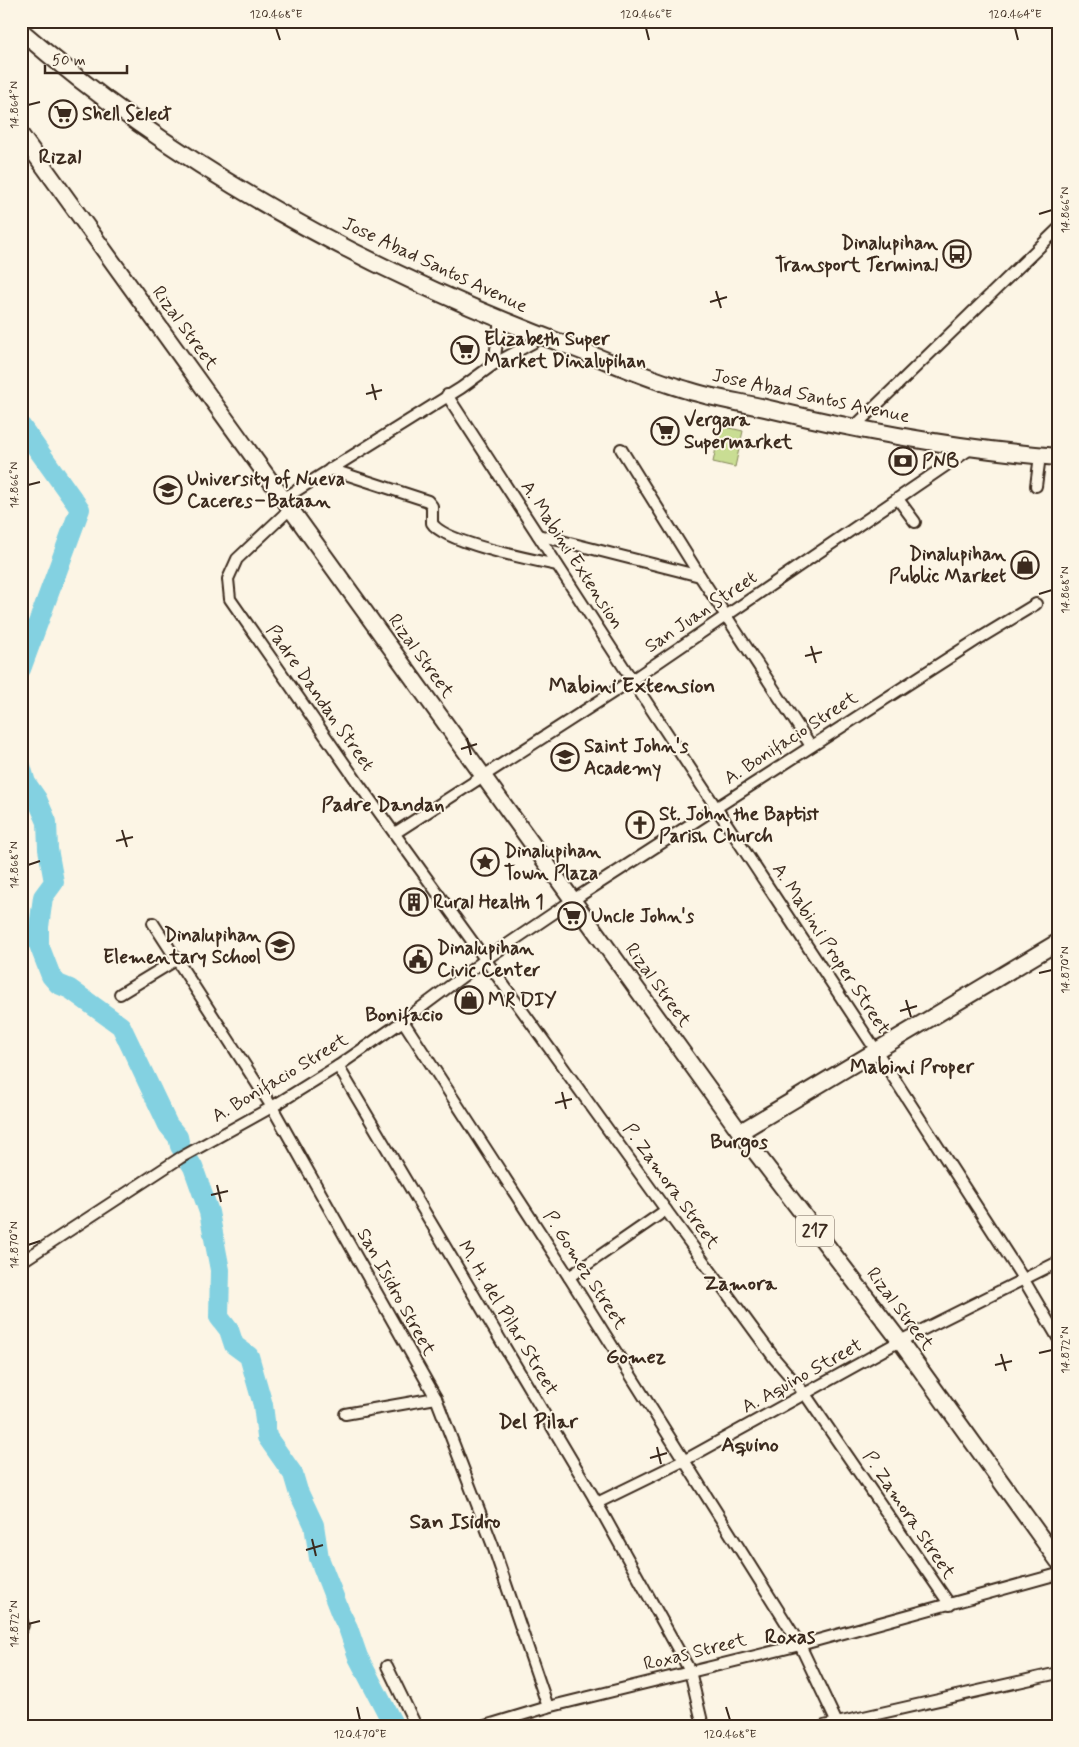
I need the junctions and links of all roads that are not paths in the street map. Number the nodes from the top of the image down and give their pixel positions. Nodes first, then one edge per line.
1 (21, 31) edge
2 (21, 135) edge
3 (1058, 229) edge
4 (500, 320) junction
5 (543, 337) junction
6 (494, 364) junction
7 (447, 395) junction
8 (854, 427) junction
9 (973, 447) junction
10 (620, 449) dead end
11 (1040, 456) junction
12 (1058, 457) edge
13 (330, 469) junction
14 (1036, 486) dead end
15 (898, 499) junction
16 (287, 504) junction
17 (915, 522) dead end
18 (538, 534) junction
19 (557, 565) junction
20 (700, 576) junction
21 (1036, 604) dead end
22 (727, 616) junction
23 (632, 680) junction
24 (811, 746) junction
25 (483, 776) junction
26 (718, 808) junction
27 (395, 833) junction
28 (572, 900) junction
29 (153, 922) dead end
30 (1058, 942) edge
31 (486, 959) junction
32 (176, 960) junction
33 (120, 994) dead end
34 (403, 1021) junction
35 (877, 1052) junction
36 (338, 1066) junction
37 (272, 1107) junction
38 (740, 1132) junction
39 (666, 1210) junction
40 (21, 1262) edge
41 (1058, 1262) edge
42 (569, 1277) junction
43 (1024, 1280) junction
44 (1058, 1338) edge
45 (900, 1341) junction
46 (805, 1394) junction
47 (436, 1398) junction
48 (345, 1414) dead end
49 (685, 1460) junction
50 (597, 1503) junction
51 (1058, 1561) edge
52 (1058, 1574) edge
53 (950, 1605) junction
54 (21, 1619) edge
55 (21, 1630) edge
56 (800, 1645) junction
57 (387, 1666) dead end
58 (690, 1671) junction
59 (1058, 1673) edge
60 (548, 1707) junction
61 (837, 1723) junction
62 (416, 1726) edge
63 (485, 1726) edge
64 (704, 1726) edge
65 (824, 1726) edge

1 - 4 highway, Jose Abad Santos Avenue
2 - 16 main road, Rizal Street / 217
3 - 8 street
4 - 5 highway, Jose Abad Santos Avenue
4 - 6 street
5 - 6 street, Padre Dandan Street
5 - 8 highway, Jose Abad Santos Avenue
6 - 7 street, Padre Dandan Street
7 - 13 street, Padre Dandan Street
7 - 18 street, A. Mabini Extension
8 - 9 highway, Jose Abad Santos Avenue
9 - 11 highway, Jose Abad Santos Avenue
9 - 15 street, San Juan Street
10 - 20 street
11 - 12 highway, Jose Abad Santos Avenue
11 - 14 street
13 - 16 street, Padre Dandan Street
13 - 19 street
15 - 17 street
15 - 22 street, San Juan Street
16 - 25 main road, Rizal Street / 217
16 - 27 street, Padre Dandan Street
18 - 19 street, A. Mabini Extension
18 - 20 street
19 - 23 street, A. Mabini Extension
20 - 22 street
21 - 24 street, A. Bonifacio Street
22 - 23 street, San Juan Street
22 - 24 street
23 - 25 street, San Juan Street
23 - 26 street, A. Mabini Extension
24 - 26 street, A. Bonifacio Street
25 - 27 street, San Juan Street
25 - 28 main road, Rizal Street / 217
26 - 28 street, A. Bonifacio Street
26 - 35 street, A. Mabini Proper Street
27 - 31 street, Padre Dandan Street
28 - 31 street, A. Bonifacio Street
28 - 38 main road, Rizal Street / 217
29 - 32 street, San Isidro Street
30 - 35 main road
31 - 34 street, A. Bonifacio Street
31 - 39 street, P. Zamora Street
32 - 33 street
32 - 37 street, San Isidro Street
34 - 36 street, A. Bonifacio Street
34 - 42 street, P. Gomez Street
35 - 38 main road
35 - 43 street, A. Mabini Proper Street
36 - 37 street, A. Bonifacio Street
36 - 50 street, M. H. del Pilar Street
37 - 40 street, A. Bonifacio Street
37 - 47 street, San Isidro Street
38 - 45 main road, Rizal Street / 217
39 - 42 street
39 - 46 street, P. Zamora Street
41 - 43 street, A. Aquino Street
42 - 49 street, P. Gomez Street
43 - 44 street, A. Mabini Proper Street
43 - 45 street, A. Aquino Street
45 - 46 street, A. Aquino Street
45 - 51 main road, Rizal Street / 217
46 - 49 street, A. Aquino Street
46 - 53 street, P. Zamora Street
47 - 48 street
47 - 60 street, San Isidro Street
49 - 50 street, A. Aquino Street
49 - 56 street, P. Gomez Street
50 - 58 street, M. H. del Pilar Street
52 - 53 street, Roxas Street
53 - 56 street, Roxas Street
54 - 55 street
56 - 58 street, Roxas Street
56 - 61 street, P. Gomez Street
57 - 62 street
58 - 60 street, Roxas Street
58 - 64 street, M. H. del Pilar Street
59 - 61 street
60 - 63 street, Roxas Street
61 - 65 street

